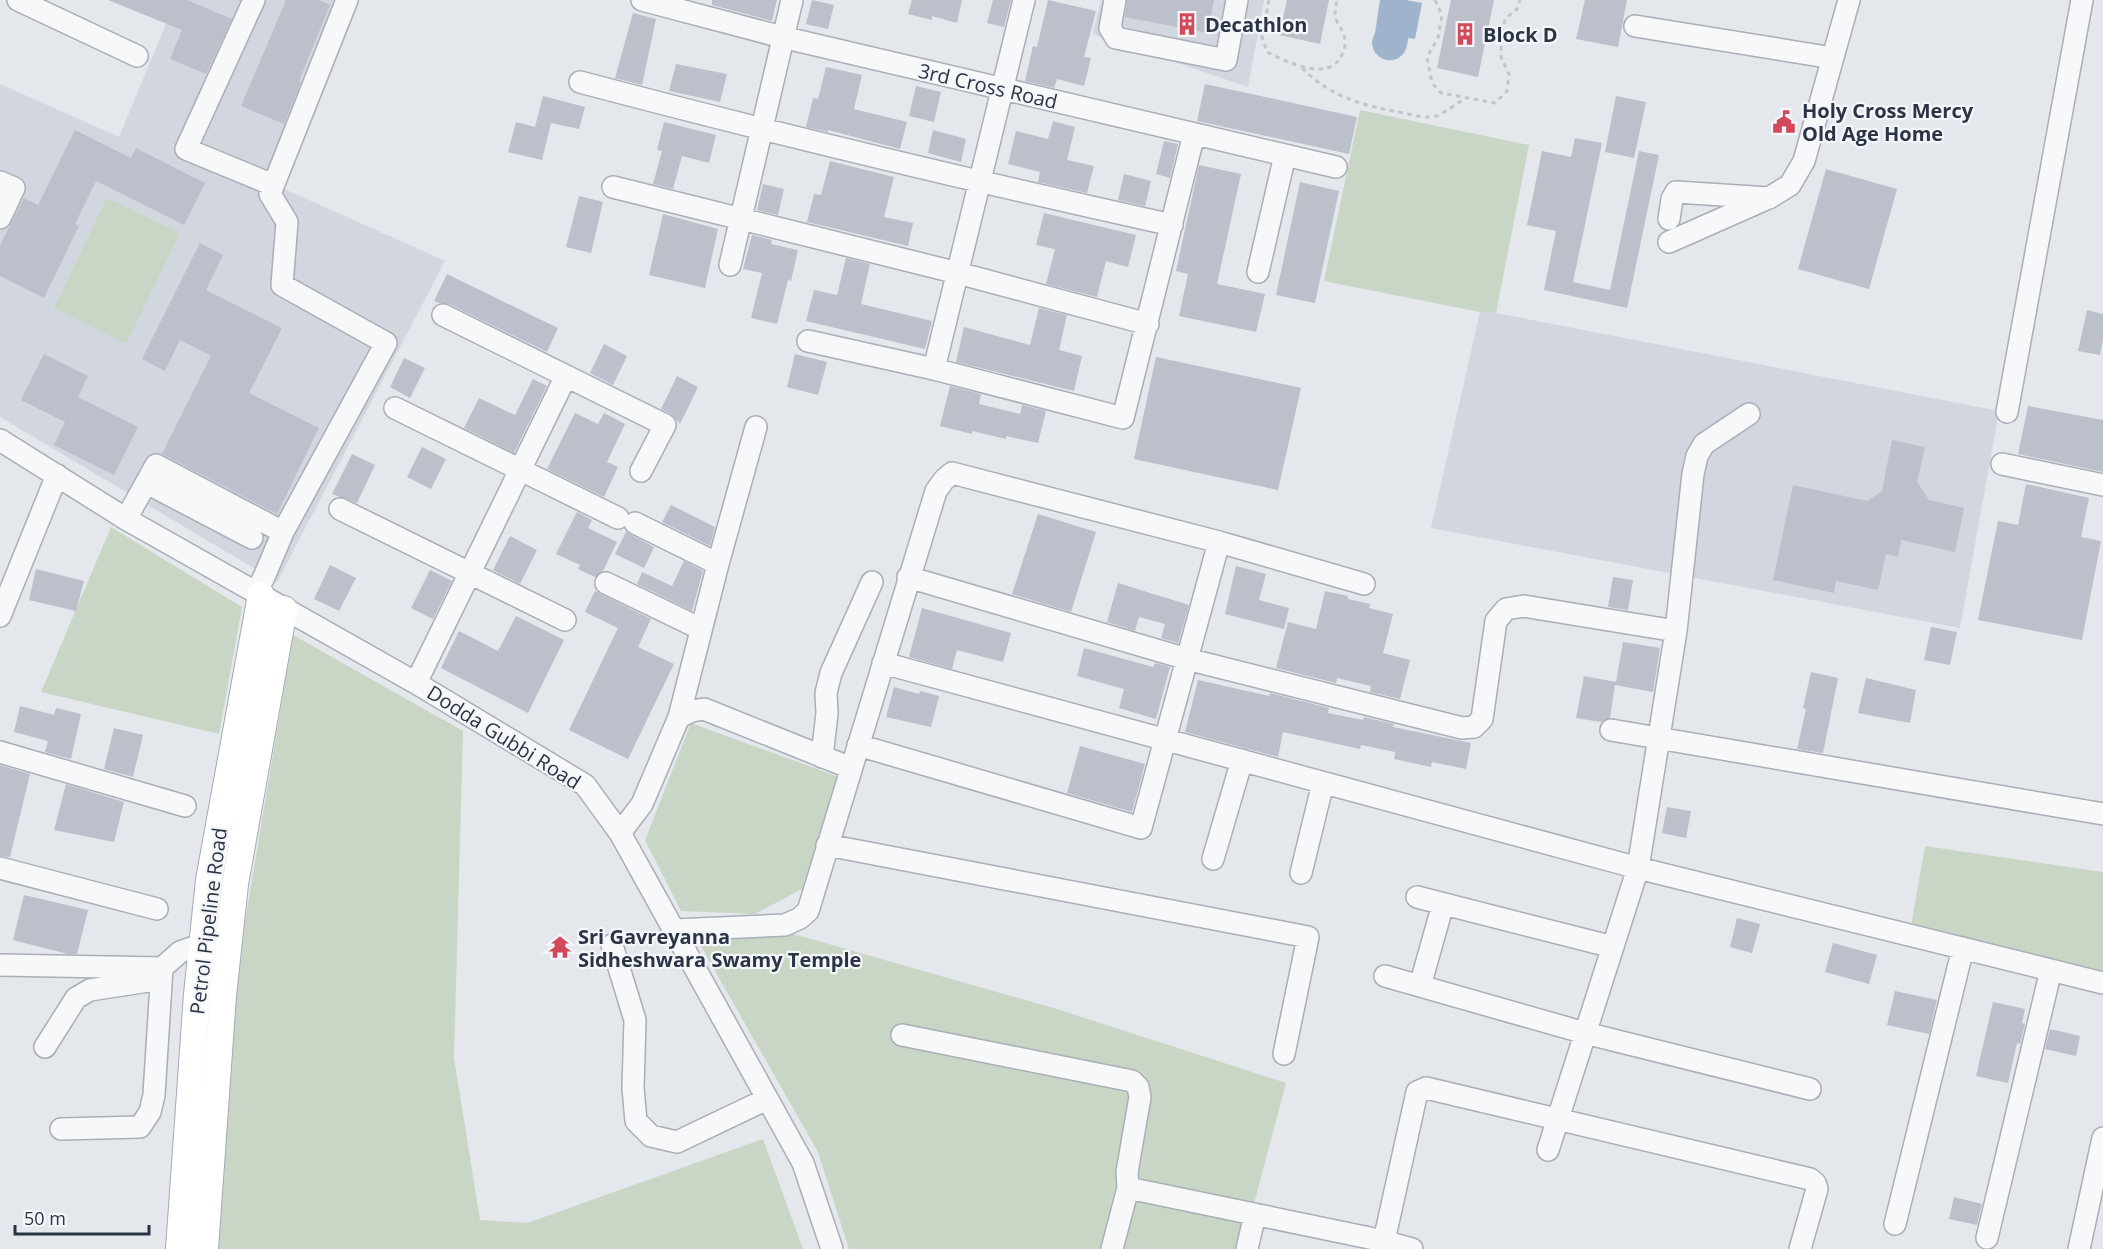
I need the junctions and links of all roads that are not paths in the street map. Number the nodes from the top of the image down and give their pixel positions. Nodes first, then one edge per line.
1 (18, 0) edge
2 (254, 0) edge
3 (347, 0) edge
4 (642, 0) edge
5 (792, 0) edge
6 (1024, 0) edge
7 (1115, 0) edge
8 (1237, 0) edge
9 (1849, 0) edge
10 (2082, 0) edge
11 (1635, 26) dead end
12 (782, 37) junction
13 (137, 56) dead end
14 (1833, 58) junction
15 (580, 82) dead end
16 (1003, 89) junction
17 (760, 130) junction
18 (1194, 134) junction
19 (1285, 154) junction
20 (1336, 167) dead end
21 (0, 182) edge
22 (980, 182) junction
23 (273, 186) junction
24 (613, 187) dead end
25 (1769, 198) junction
26 (0, 218) edge
27 (741, 218) junction
28 (1669, 219) dead end
29 (1172, 225) junction
30 (1669, 242) dead end
31 (730, 265) dead end
32 (1258, 272) dead end
33 (958, 273) junction
34 (443, 315) dead end
35 (1148, 324) junction
36 (808, 342) dead end
37 (934, 369) junction
38 (566, 376) junction
39 (395, 408) dead end
40 (2007, 412) dead end
41 (1749, 414) dead end
42 (756, 427) dead end
43 (0, 440) edge
44 (2002, 464) dead end
45 (520, 470) junction
46 (641, 471) dead end
47 (57, 475) junction
48 (2103, 485) edge
49 (340, 510) dead end
50 (222, 511) junction
51 (126, 519) junction
52 (283, 532) junction
53 (252, 538) dead end
54 (1219, 542) junction
55 (718, 564) junction
56 (470, 573) junction
57 (908, 577) junction
58 (872, 582) dead end
59 (606, 583) dead end
60 (1364, 584) dead end
61 (259, 594) junction
62 (284, 609) junction
63 (0, 616) edge
64 (565, 620) dead end
65 (701, 629) junction
66 (1676, 631) junction
67 (1187, 658) junction
68 (883, 663) junction
69 (416, 683) junction
70 (678, 717) junction
71 (1611, 730) dead end
72 (1659, 737) junction
73 (1165, 740) junction
74 (858, 745) junction
75 (0, 752) edge
76 (822, 758) junction
77 (1242, 760) junction
78 (851, 768) junction
79 (1323, 783) junction
80 (184, 806) dead end
81 (2103, 814) edge
82 (620, 833) junction
83 (827, 845) junction
84 (1213, 859) dead end
85 (0, 868) edge
86 (1638, 868) junction
87 (1301, 873) dead end
88 (1417, 897) dead end
89 (1443, 904) junction
90 (157, 909) dead end
91 (674, 930) junction
92 (202, 944) junction
93 (612, 945) dead end
94 (1612, 947) junction
95 (1963, 948) junction
96 (0, 965) edge
97 (2051, 970) junction
98 (162, 973) junction
99 (1385, 976) dead end
100 (2103, 983) edge
101 (1420, 986) junction
102 (1585, 1033) junction
103 (902, 1035) dead end
104 (45, 1047) dead end
105 (1284, 1054) dead end
106 (1810, 1089) dead end
107 (767, 1099) junction
108 (1557, 1119) junction
109 (61, 1129) dead end
110 (2103, 1138) edge
111 (1548, 1150) dead end
112 (1128, 1188) junction
113 (1255, 1214) junction
114 (1895, 1224) dead end
115 (1987, 1239) dead end
116 (1384, 1241) junction
117 (179, 1249) edge
118 (205, 1249) edge
119 (832, 1249) edge
120 (1112, 1249) edge
121 (1247, 1249) edge
122 (1412, 1249) edge
123 (1800, 1249) edge
124 (2079, 1249) edge

1 - 13 street
2 - 23 street
3 - 23 street
4 - 12 street, 3rd Cross Road
5 - 12 street
6 - 16 street
7 - 8 street
9 - 14 street
10 - 40 street
11 - 14 street
12 - 16 street, 3rd Cross Road
12 - 17 street
14 - 25 street
15 - 17 street
16 - 18 street, 3rd Cross Road
16 - 22 street
17 - 22 street
17 - 27 street
18 - 19 street, 3rd Cross Road
18 - 29 street
19 - 20 street, 3rd Cross Road
19 - 32 street
21 - 26 street
22 - 29 street
22 - 33 street
23 - 52 street
24 - 27 street
25 - 28 street
25 - 30 street
27 - 31 street
27 - 33 street
29 - 35 street
33 - 35 street
33 - 37 street
34 - 38 street
35 - 37 street
36 - 37 street
38 - 45 street
38 - 46 street
39 - 45 street
41 - 66 street
42 - 55 street
43 - 47 street, Dodda Gubbi Road
44 - 48 street
45 - 55 street
45 - 56 street
47 - 51 street, Dodda Gubbi Road
47 - 63 street
49 - 56 street
50 - 51 street
50 - 52 street
50 - 53 street
51 - 61 street, Dodda Gubbi Road
52 - 61 street
54 - 57 street
54 - 60 street
54 - 67 street
55 - 65 street
56 - 64 street
56 - 69 street
57 - 67 street
57 - 68 street
58 - 76 street
59 - 65 street
61 - 62 street, Dodda Gubbi Road
61 - 92 main road, Petrol Pipeline Road
62 - 69 street, Dodda Gubbi Road
62 - 118 main road, Petrol Pipeline Road
65 - 70 street
66 - 67 street
66 - 72 street
67 - 73 street
68 - 73 street
68 - 74 street
69 - 82 street, Dodda Gubbi Road
70 - 76 street
70 - 82 street
71 - 72 street
72 - 81 street
72 - 86 street
73 - 74 street
73 - 77 street
74 - 78 street
75 - 80 street
76 - 78 street
77 - 79 street
77 - 84 street
78 - 83 street
79 - 86 street
79 - 87 street
82 - 91 street, Dodda Gubbi Road
83 - 91 street
83 - 105 street
85 - 90 street
86 - 94 street
86 - 95 street
88 - 89 street
89 - 94 street
89 - 101 street
91 - 107 street, Dodda Gubbi Road
92 - 98 street
92 - 117 main road, Petrol Pipeline Road
93 - 107 street
94 - 102 street
95 - 97 street
95 - 114 street
96 - 98 street
97 - 100 street
97 - 115 street
98 - 104 street
98 - 109 street
99 - 101 street
101 - 102 street
102 - 106 street
102 - 108 street
103 - 112 street
107 - 119 street, Dodda Gubbi Road
108 - 111 street
108 - 116 street
108 - 123 street
110 - 124 street
112 - 113 street
112 - 120 street
113 - 116 street
113 - 121 street
116 - 122 street

